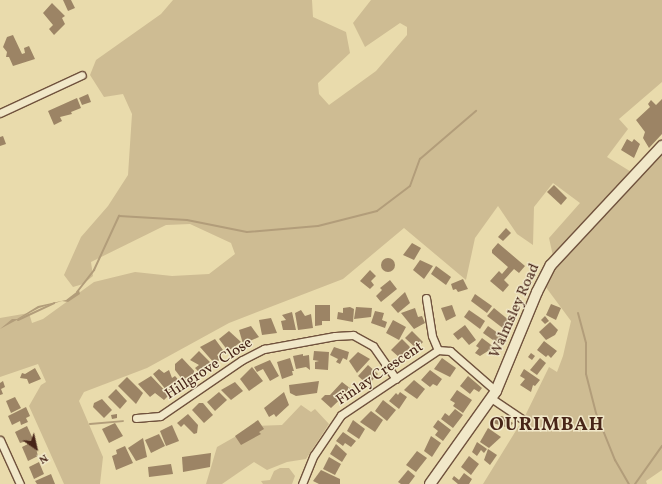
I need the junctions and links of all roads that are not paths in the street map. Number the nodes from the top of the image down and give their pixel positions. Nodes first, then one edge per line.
1 (82, 75) dead end
2 (0, 113) edge
3 (662, 146) edge
4 (426, 298) dead end
5 (438, 350) junction
6 (396, 379) junction
7 (494, 395) junction
8 (136, 418) dead end
9 (521, 418) dead end
10 (0, 440) edge
11 (20, 484) edge
12 (302, 484) edge
13 (430, 484) edge

1 - 2 street
3 - 7 street, Walmsley Road
4 - 5 street
5 - 6 street, Finlay Crescent
5 - 7 street, Finlay Crescent
6 - 8 street, Hillgrove Close
6 - 12 street, Finlay Crescent
7 - 9 street, Finlay Crescent
7 - 13 street, Walmsley Road
10 - 11 street

